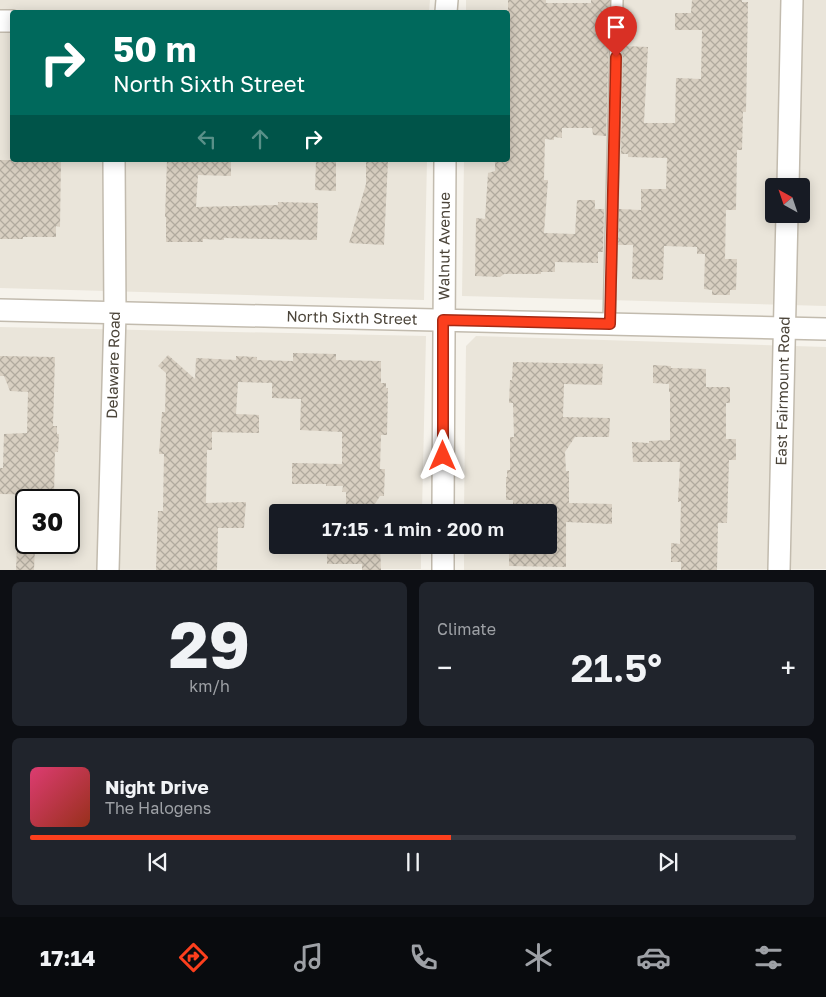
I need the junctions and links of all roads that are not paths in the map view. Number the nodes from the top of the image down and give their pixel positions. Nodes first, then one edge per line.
1 (617, 0) edge
2 (792, 0) edge
3 (114, 162) edge
4 (445, 162) edge
5 (788, 178) edge
6 (787, 223) edge
7 (0, 310) edge
8 (115, 313) junction
9 (443, 320) junction
10 (610, 324) junction
11 (785, 328) junction
12 (826, 329) edge
13 (443, 504) edge
14 (443, 554) edge
15 (108, 570) edge
16 (443, 570) edge
17 (779, 570) edge

1 - 10 lane
2 - 5 street
3 - 8 street, Delaware Road
4 - 9 street, Walnut Avenue
6 - 11 street, East Fairmount Road
7 - 8 street, North Sixth Street
8 - 9 street, North Sixth Street
8 - 15 street, Delaware Road
9 - 10 street, North Sixth Street
9 - 13 street, Walnut Avenue
10 - 11 street, North Sixth Street
11 - 12 street, North Sixth Street
11 - 17 street, East Fairmount Road
14 - 16 street

